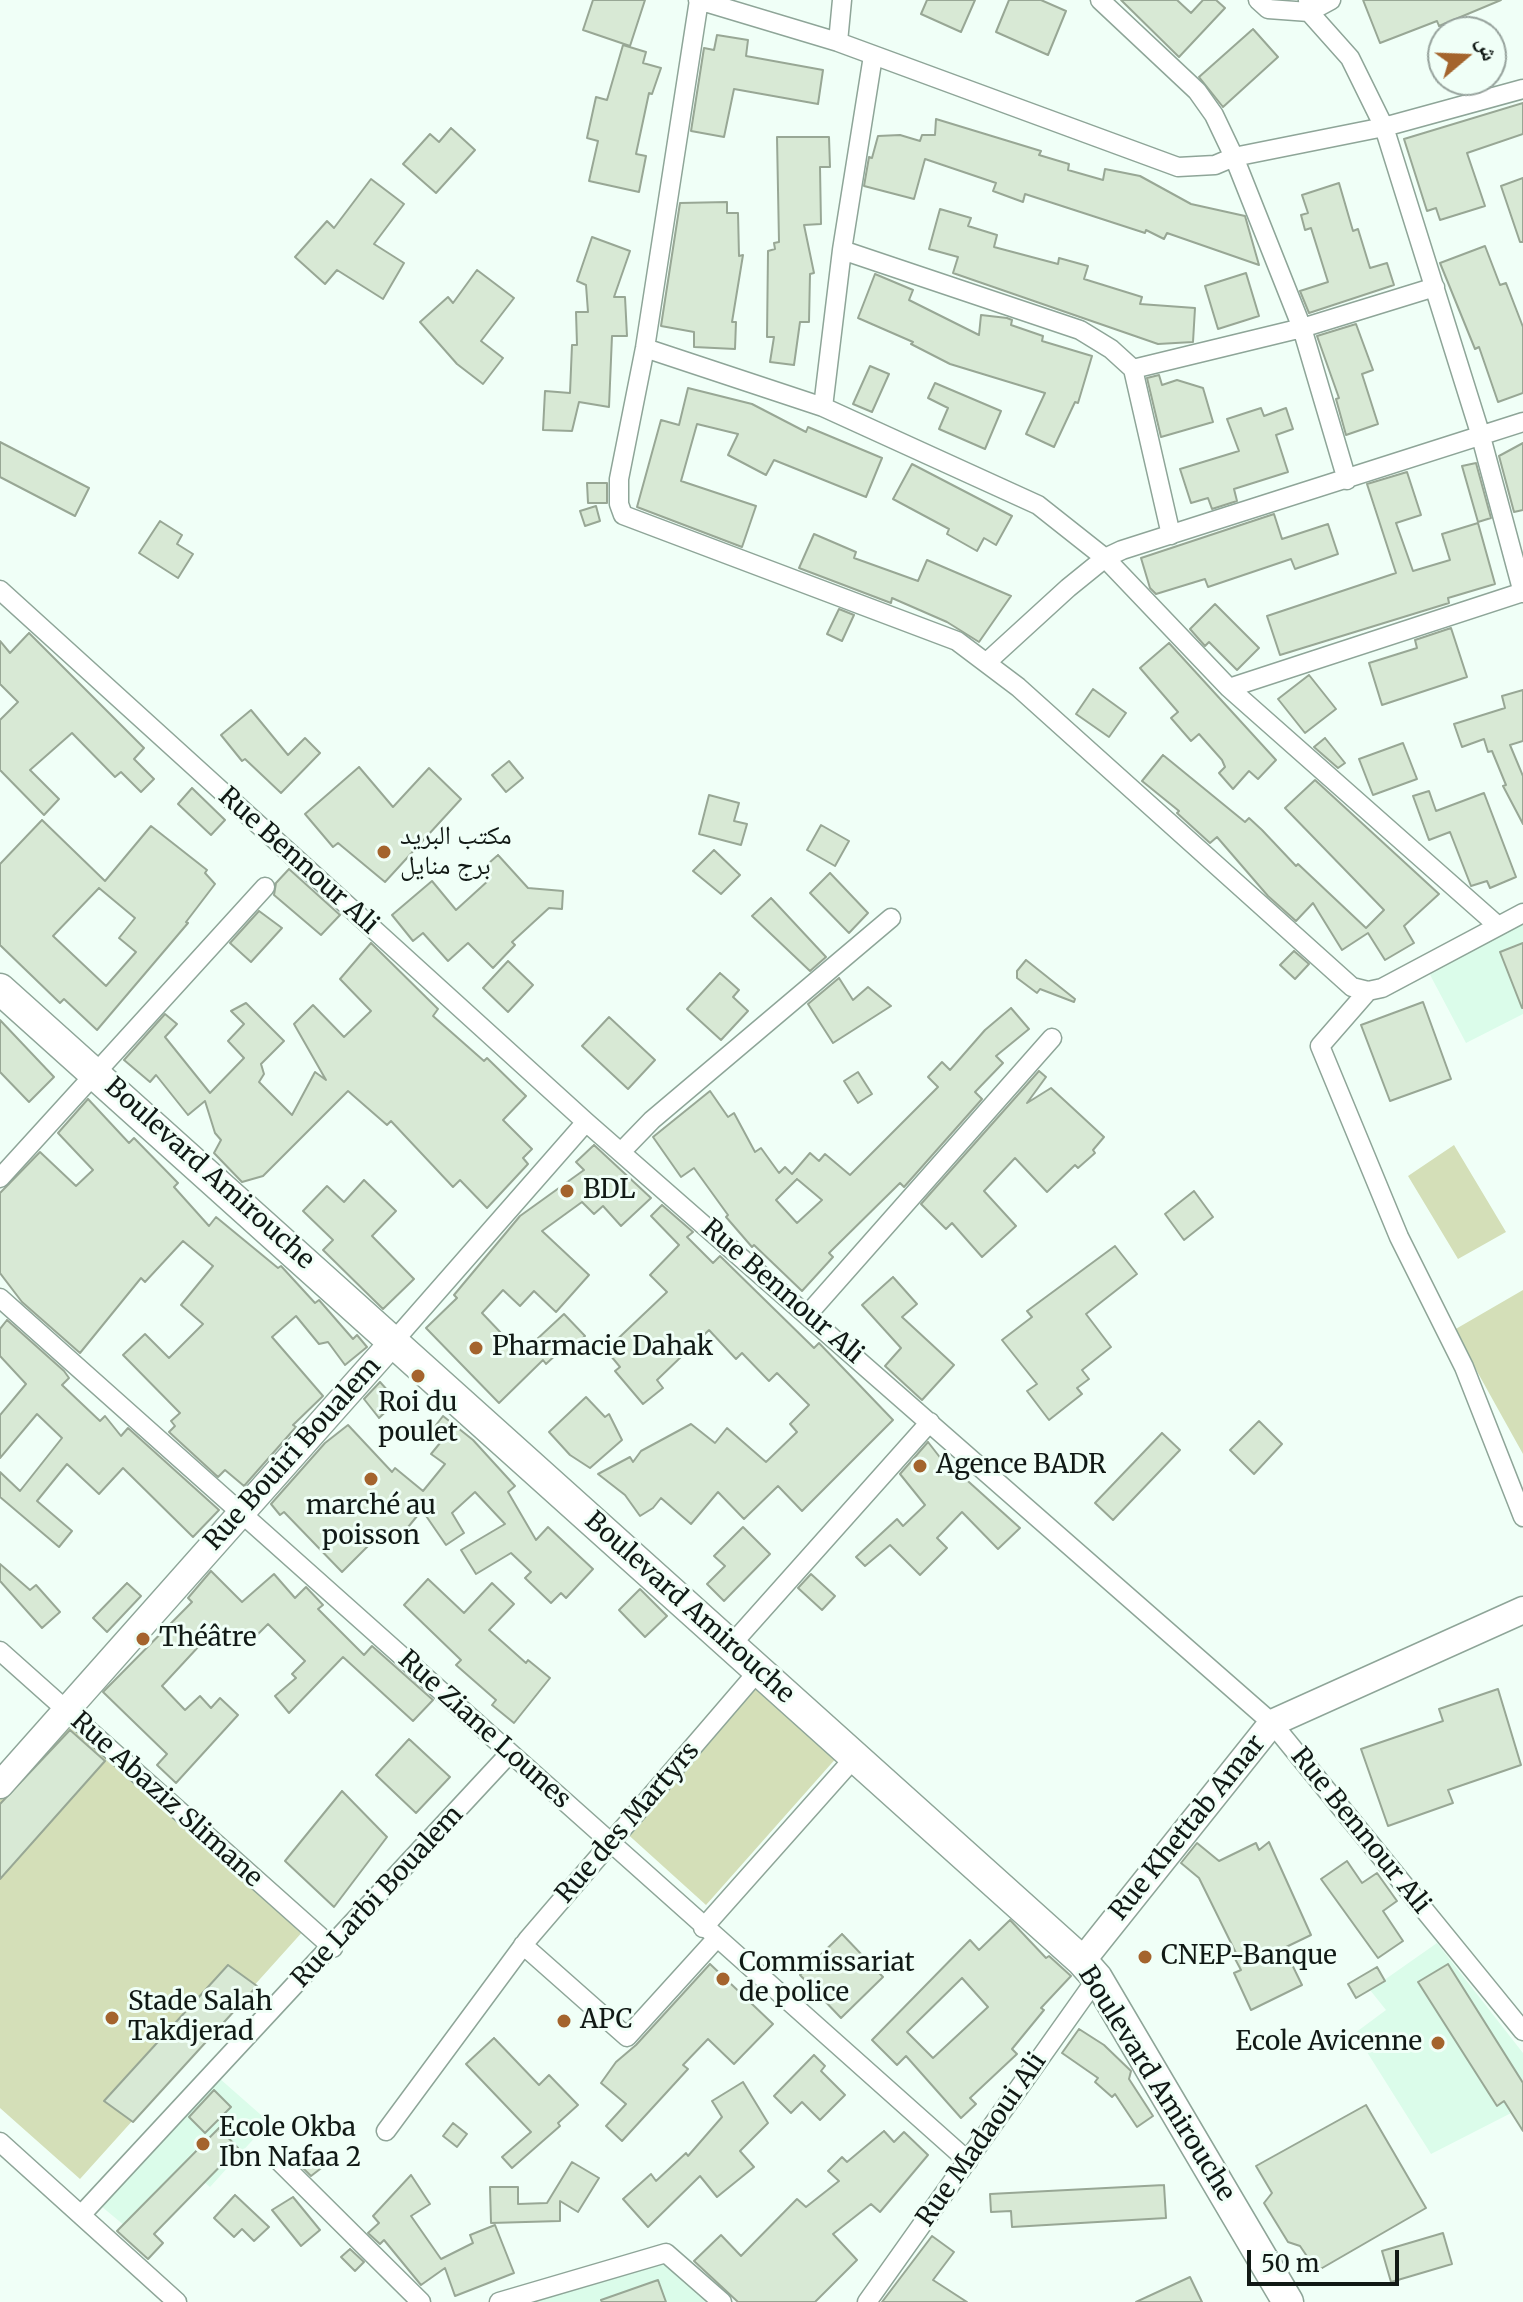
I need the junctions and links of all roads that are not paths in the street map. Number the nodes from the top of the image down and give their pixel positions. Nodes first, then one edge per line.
1 (699, 0) edge
2 (842, 0) edge
3 (1100, 0) edge
4 (1258, 0) edge
5 (1331, 0) edge
6 (1308, 6) edge
7 (838, 42) junction
8 (873, 56) junction
9 (1523, 89) edge
10 (1384, 127) junction
11 (1234, 157) junction
12 (842, 250) junction
13 (1435, 287) junction
14 (1302, 328) junction
15 (645, 348) junction
16 (1133, 369) junction
17 (823, 407) junction
18 (1523, 422) edge
19 (1480, 433) junction
20 (1347, 480) junction
21 (1171, 535) junction
22 (1105, 558) junction
23 (0, 590) edge
24 (1523, 593) edge
25 (987, 662) junction
26 (1229, 688) junction
27 (265, 887) dead end
28 (1523, 913) edge
29 (891, 918) dead end
30 (1497, 925) junction
31 (0, 989) edge
32 (1368, 991) junction
33 (1052, 1038) dead end
34 (96, 1071) junction
35 (586, 1122) junction
36 (621, 1152) junction
37 (0, 1178) edge
38 (0, 1298) edge
39 (808, 1314) junction
40 (393, 1342) junction
41 (930, 1422) junction
42 (243, 1511) junction
43 (1523, 1517) edge
44 (1523, 1610) edge
45 (731, 1645) junction
46 (0, 1651) edge
47 (759, 1670) junction
48 (64, 1710) junction
49 (1272, 1723) junction
50 (510, 1753) junction
51 (855, 1757) junction
52 (0, 1785) edge
53 (610, 1845) junction
54 (709, 1934) junction
55 (523, 1945) junction
56 (333, 1948) junction
57 (1089, 1969) junction
58 (1523, 2031) edge
59 (386, 2131) dead end
60 (0, 2142) edge
61 (968, 2161) junction
62 (280, 2162) dead end
63 (81, 2215) junction
64 (177, 2302) edge
65 (421, 2302) edge
66 (499, 2302) edge
67 (722, 2302) edge
68 (867, 2302) edge
69 (1288, 2302) edge

1 - 7 street
1 - 15 street
2 - 7 street
3 - 11 street
4 - 6 street
5 - 6 street
6 - 10 street
7 - 8 street
8 - 11 street
8 - 12 street
9 - 10 street
10 - 11 street
10 - 13 street
11 - 14 street
12 - 16 street
12 - 17 street
13 - 14 street
13 - 19 street
14 - 16 street
14 - 20 street
15 - 17 street
15 - 25 street
16 - 21 street
17 - 22 street
18 - 19 street
19 - 20 street
19 - 24 street
20 - 21 street
21 - 22 street
22 - 25 street
22 - 26 street
23 - 35 street, Rue Bennour Ali
24 - 26 street
25 - 32 street
26 - 30 street
27 - 34 street
28 - 30 street
29 - 36 street
30 - 32 street
31 - 34 main road, Boulevard Amirouche
32 - 43 street
33 - 39 street
34 - 37 street
34 - 40 main road, Boulevard Amirouche
35 - 36 street, Rue Bennour Ali
35 - 40 street, Rue Bouiri Boualem
36 - 39 street, Rue Bennour Ali
38 - 42 street, Rue Ziane Lounes
39 - 41 street, Rue Bennour Ali
40 - 42 main road, Rue Bouiri Boualem
40 - 45 main road, Boulevard Amirouche
41 - 45 street
41 - 49 street, Rue Bennour Ali
42 - 48 main road, Rue Bouiri Boualem
42 - 50 street, Rue Ziane Lounes
44 - 49 main road, Rue Khettab Amar
45 - 47 main road, Boulevard Amirouche
46 - 48 street, Rue Abaziz Slimane
47 - 51 main road, Boulevard Amirouche
47 - 53 street, Rue des Martyrs
48 - 52 main road, Rue Bouiri Boualem
48 - 56 street, Rue Abaziz Slimane
49 - 57 main road, Rue Khettab Amar
49 - 58 street, Rue Bennour Ali
50 - 53 street, Rue Ziane Lounes
50 - 56 street, Rue Larbi Boualem
51 - 54 street
51 - 57 main road, Boulevard Amirouche
53 - 54 street, Rue Ziane Lounes
53 - 55 street, Rue des Martyrs
54 - 55 street
54 - 61 street, Rue Ziane Lounes
55 - 59 street, Rue des Martyrs
56 - 63 street, Rue Larbi Boualem
57 - 61 street, Rue Madaoui Ali
57 - 69 main road, Boulevard Amirouche
60 - 63 street
61 - 68 street, Rue Madaoui Ali
62 - 65 street
63 - 64 street
66 - 67 street

